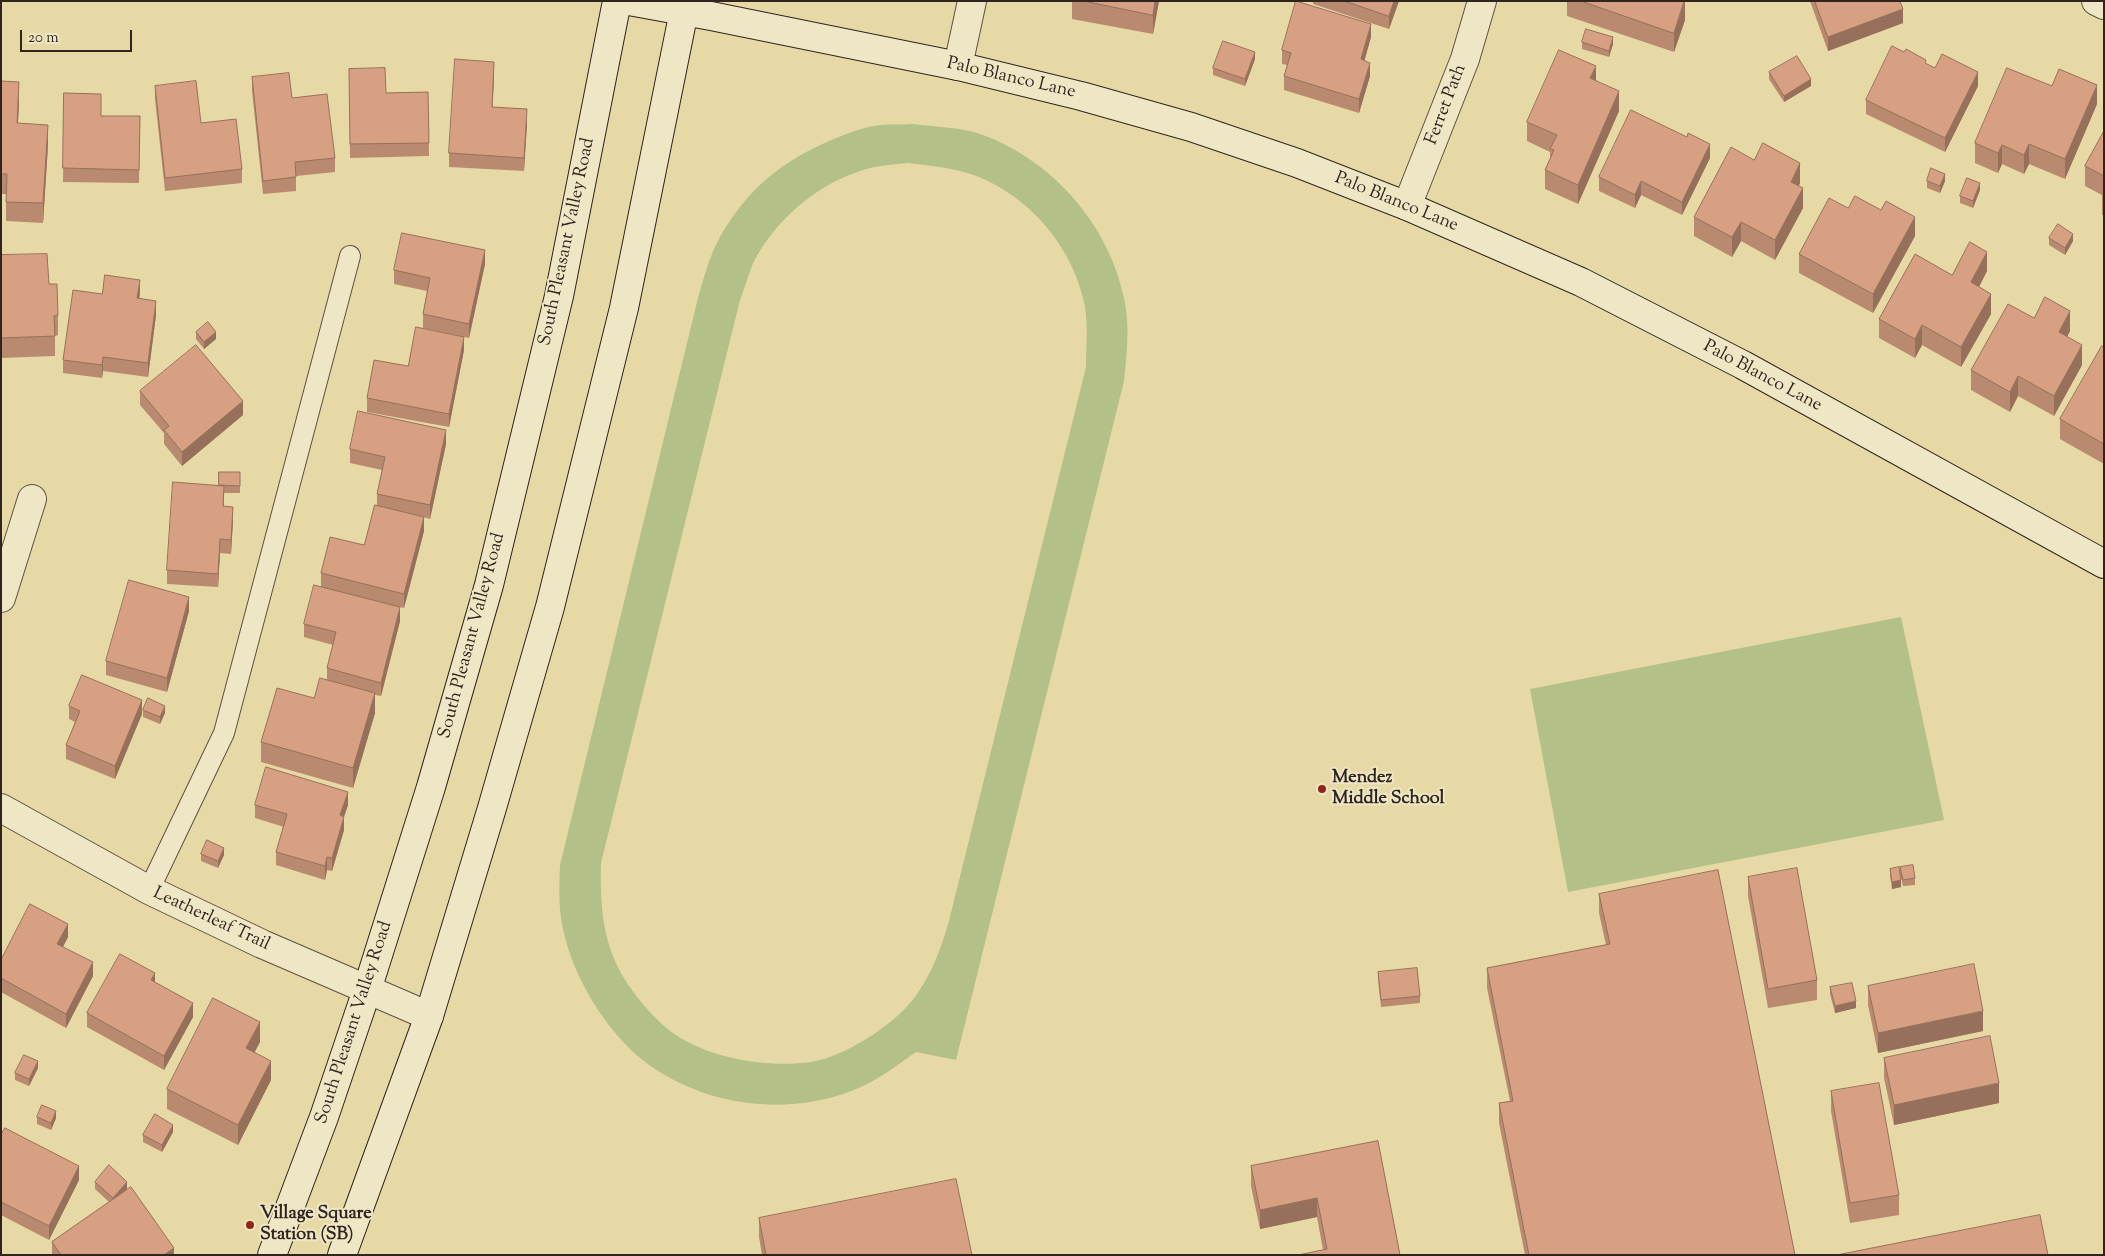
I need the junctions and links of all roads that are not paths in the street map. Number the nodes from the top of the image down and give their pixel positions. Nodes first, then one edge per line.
1 (617, 1) edge
2 (629, 1) edge
3 (972, 1) edge
4 (1482, 1) edge
5 (2096, 1) edge
6 (2104, 5) edge
7 (685, 6) edge
8 (958, 66) junction
9 (1407, 206) junction
10 (350, 256) dead end
11 (32, 498) dead end
12 (2104, 564) edge
13 (1, 598) edge
14 (1, 808) edge
15 (149, 890) junction
16 (367, 990) junction
17 (428, 1016) junction
18 (272, 1255) edge
19 (342, 1255) edge

1 - 16 main road, South Pleasant Valley Road
2 - 7 main road, Palo Blanco Lane
3 - 8 main road
4 - 9 main road, Ferret Path
5 - 6 main road
7 - 8 main road, Palo Blanco Lane
7 - 17 main road
8 - 9 main road, Palo Blanco Lane
9 - 12 main road, Palo Blanco Lane
10 - 15 lane
11 - 13 main road
14 - 15 main road, Leatherleaf Trail
15 - 16 main road, Leatherleaf Trail
16 - 17 main road, Leatherleaf Trail
16 - 18 main road, South Pleasant Valley Road
17 - 19 main road

